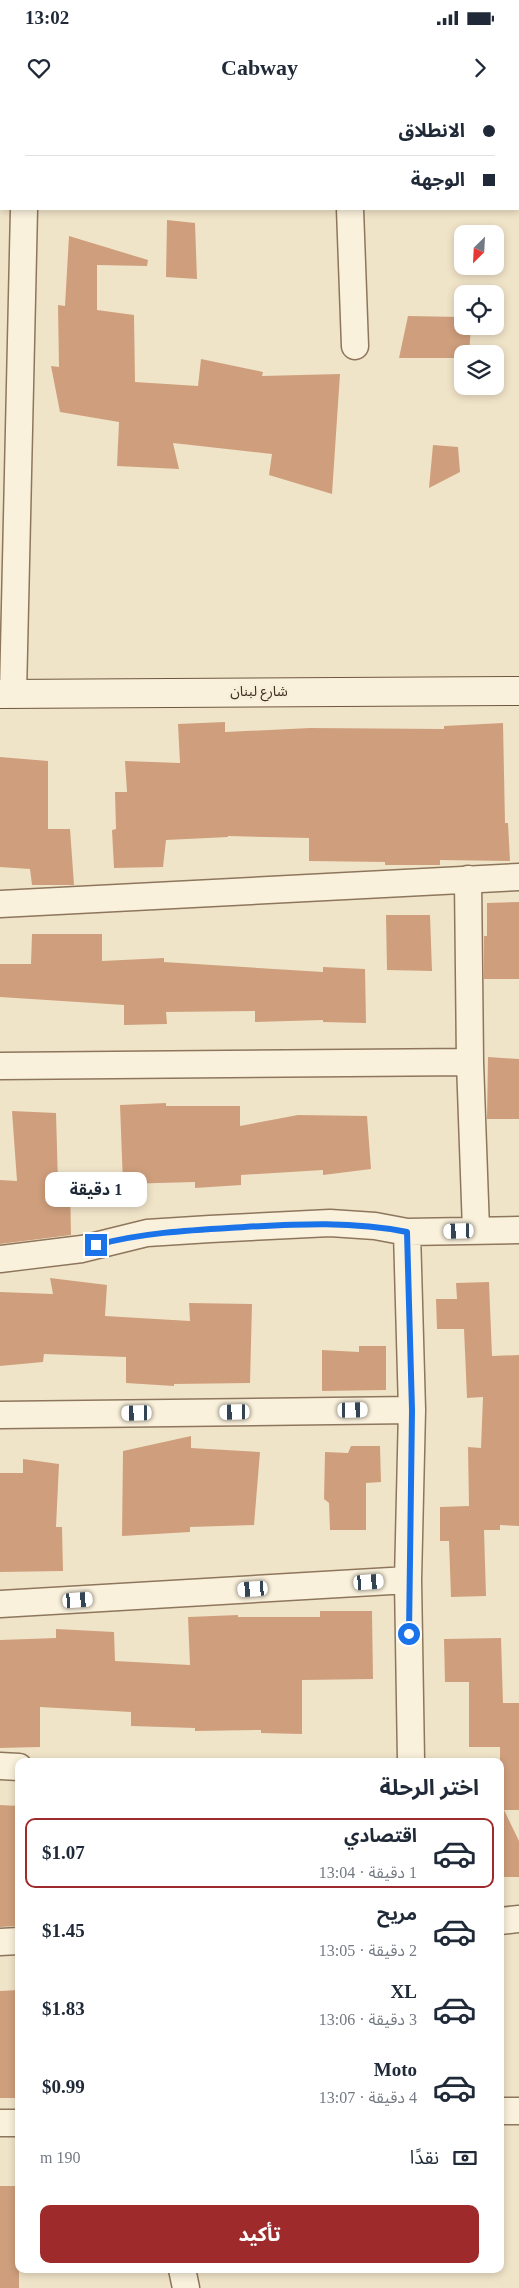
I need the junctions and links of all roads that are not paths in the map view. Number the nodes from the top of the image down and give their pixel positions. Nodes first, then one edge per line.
1 (24, 210) edge
2 (350, 210) edge
3 (355, 346) dead end
4 (519, 691) edge
5 (6, 694) edge
6 (519, 877) edge
7 (468, 879) junction
8 (0, 904) edge
9 (470, 1062) junction
10 (0, 1066) edge
11 (476, 1230) junction
12 (519, 1230) edge
13 (407, 1232) junction
14 (0, 1259) edge
15 (412, 1410) junction
16 (0, 1415) edge
17 (408, 1580) junction
18 (0, 1604) edge
19 (412, 1758) edge
20 (0, 1766) edge
21 (15, 1767) edge
22 (519, 1919) edge
23 (504, 1920) edge
24 (15, 1941) edge
25 (0, 1942) edge
26 (504, 2111) edge
27 (519, 2111) edge
28 (15, 2123) edge
29 (0, 2124) edge
30 (183, 2273) edge
31 (186, 2288) edge

1 - 5 street
2 - 3 street
4 - 5 street, شارع لبنان
6 - 7 street
7 - 8 street
7 - 9 street
9 - 10 street
9 - 11 street
11 - 12 street
11 - 13 street
13 - 14 street
13 - 15 street
15 - 16 street
15 - 17 street
17 - 18 street
17 - 19 street
20 - 21 street
22 - 23 street
24 - 25 street
26 - 27 street
28 - 29 street
30 - 31 street

